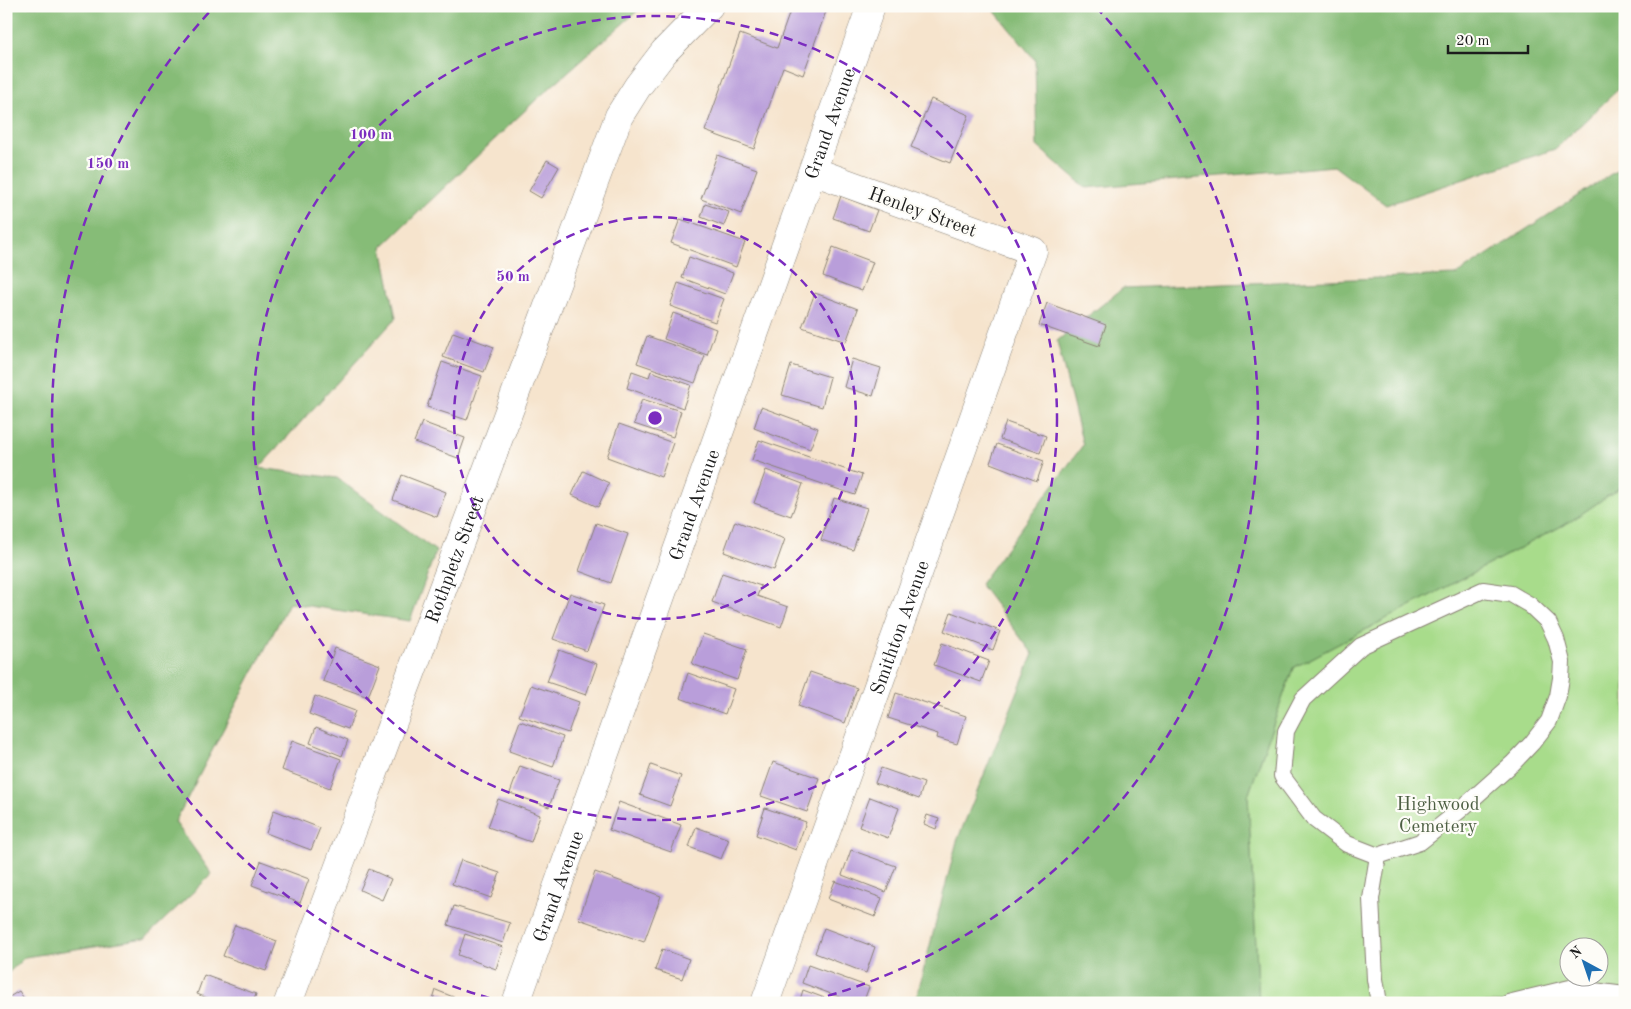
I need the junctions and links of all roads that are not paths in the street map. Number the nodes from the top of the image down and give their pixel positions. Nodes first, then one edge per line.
1 (709, 6) edge
2 (871, 6) edge
3 (812, 171) junction
4 (1034, 252) joint
5 (1378, 856) junction
6 (1625, 995) edge
7 (288, 1003) edge
8 (516, 1003) edge
9 (765, 1003) edge
10 (1379, 1003) edge
11 (1508, 1003) edge

1 - 7 street, Rothpletz Street
2 - 3 street, Grand Avenue
3 - 4 street, Henley Street
3 - 8 street, Grand Avenue
4 - 9 street, Smithton Avenue
5 - 5 lane
5 - 10 lane
6 - 11 lane

